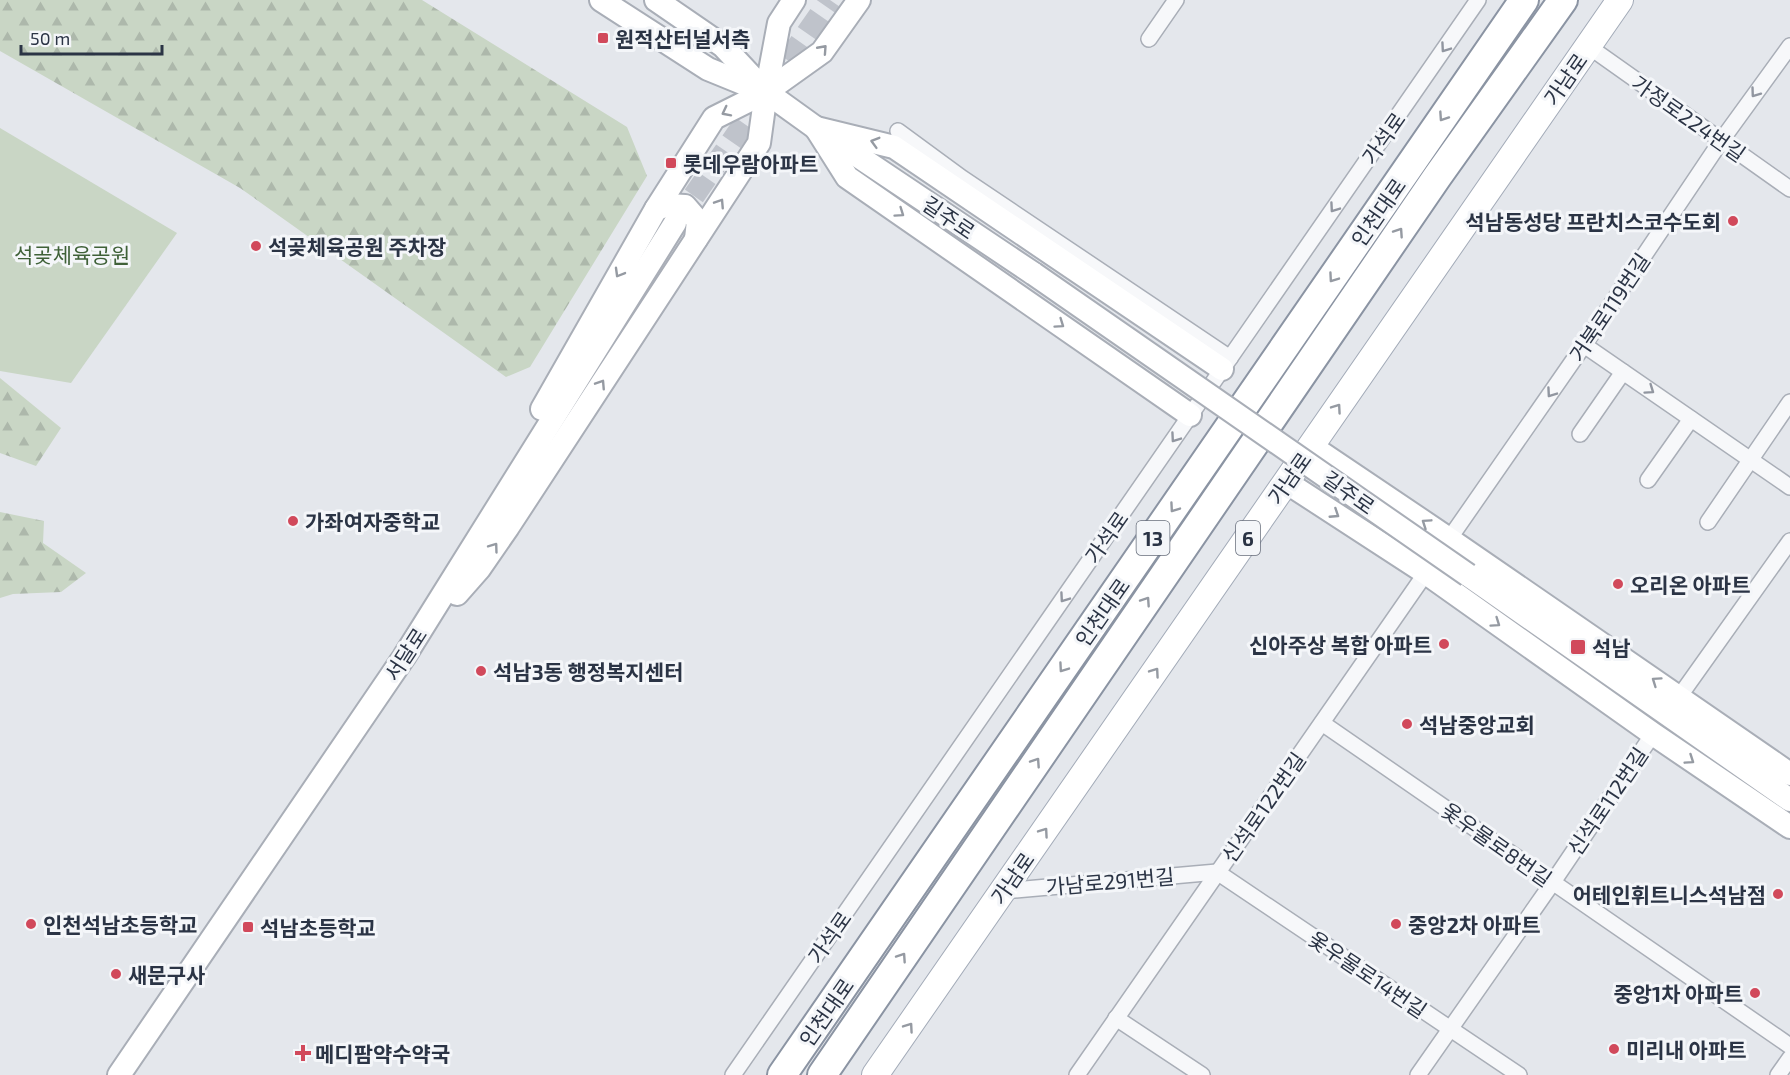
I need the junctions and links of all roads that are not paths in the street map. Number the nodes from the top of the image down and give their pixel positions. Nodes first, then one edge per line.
1 (601, 0) edge
2 (656, 0) edge
3 (794, 0) edge
4 (859, 0) edge
5 (1176, 0) edge
6 (1478, 0) edge
7 (1524, 0) edge
8 (1563, 0) edge
9 (1620, 0) edge
10 (1149, 39) dead end
11 (1588, 46) junction
12 (1790, 46) edge
13 (766, 92) junction
14 (816, 128) junction
15 (898, 131) dead end
16 (1721, 141) junction
17 (1790, 189) edge
18 (656, 209) junction
19 (675, 223) tunnel mouth
20 (696, 239) junction
21 (1584, 345) junction
22 (1226, 364) junction
23 (1623, 372) junction
24 (1790, 402) edge
25 (1190, 415) junction
26 (1691, 419) junction
27 (1580, 434) dead end
28 (1311, 446) junction
29 (1751, 461) junction
30 (1648, 480) dead end
31 (1286, 482) junction
32 (1790, 487) edge
33 (1708, 522) dead end
34 (1449, 539) junction
35 (1790, 541) edge
36 (1426, 573) junction
37 (404, 657) junction
38 (1680, 697) junction
39 (1322, 723) junction
40 (1653, 734) junction
41 (1790, 774) edge
42 (1790, 800) edge
43 (1790, 827) edge
44 (1217, 872) junction
45 (1553, 882) junction
46 (1003, 891) junction
47 (1116, 1018) junction
48 (1450, 1029) junction
49 (1790, 1046) edge
50 (1790, 1058) edge
51 (119, 1075) edge
52 (733, 1075) edge
53 (782, 1075) edge
54 (822, 1075) edge
55 (875, 1075) edge
56 (1077, 1075) edge
57 (1202, 1075) edge
58 (1418, 1075) edge
59 (1520, 1075) edge
60 (1778, 1075) edge

1 - 13 main road, 길주로
2 - 13 main road, 길주로
3 - 13 main road
13 -> 4 main road
5 - 10 street
6 -> 22 street, 가석로
7 -> 53 highway, 인천대로 / 13
54 -> 8 highway, 인천대로 / 13
9 - 11 main road, 가남로 / 6
11 - 16 street, 가정로224번길
28 -> 11 main road, 가남로 / 6
12 -> 16 street, 거북로119번길
13 - 14 main road, 길주로
13 -> 18 main road
20 -> 13 main road
22 -> 14 main road, 길주로
14 -> 25 main road, 길주로
14 - 42 main road, 길주로, bridge
15 - 22 street
16 - 17 street, 가정로224번길
16 - 21 street, 거북로119번길
18 - 20 main road
18 -> 37 main road
19 - 37 main road, 서달로
37 -> 20 main road
21 - 23 street
21 -> 34 street, 거북로119번길
22 - 25 street, 가석로
23 -> 26 street
23 - 27 street
24 - 29 street
25 -> 52 street, 가석로
26 - 29 street
26 - 30 street
28 - 31 main road, 가남로 / 6
34 -> 28 main road
29 - 32 street
29 - 33 street
31 -> 36 main road
46 -> 31 main road, 가남로 / 6
34 - 36 street, 신석로122번길
38 -> 34 main road
35 - 38 street
36 - 39 street, 신석로122번길
36 -> 40 main road
37 - 51 main road, 서달로
38 - 41 main road
39 - 44 street, 신석로122번길
39 - 45 street, 옻우물로8번길
40 -> 43 main road
40 - 45 street, 신석로112번길
44 - 46 street, 가남로291번길
44 - 47 street, 신석로122번길
44 - 48 street, 옻우물로14번길
45 - 48 street, 신석로112번길
45 - 49 street, 옻우물로8번길
55 -> 46 main road, 가남로 / 6
47 - 56 street, 신석로122번길
47 - 57 street
48 - 58 street, 신석로112번길
48 - 59 street, 옻우물로14번길
50 - 60 street

